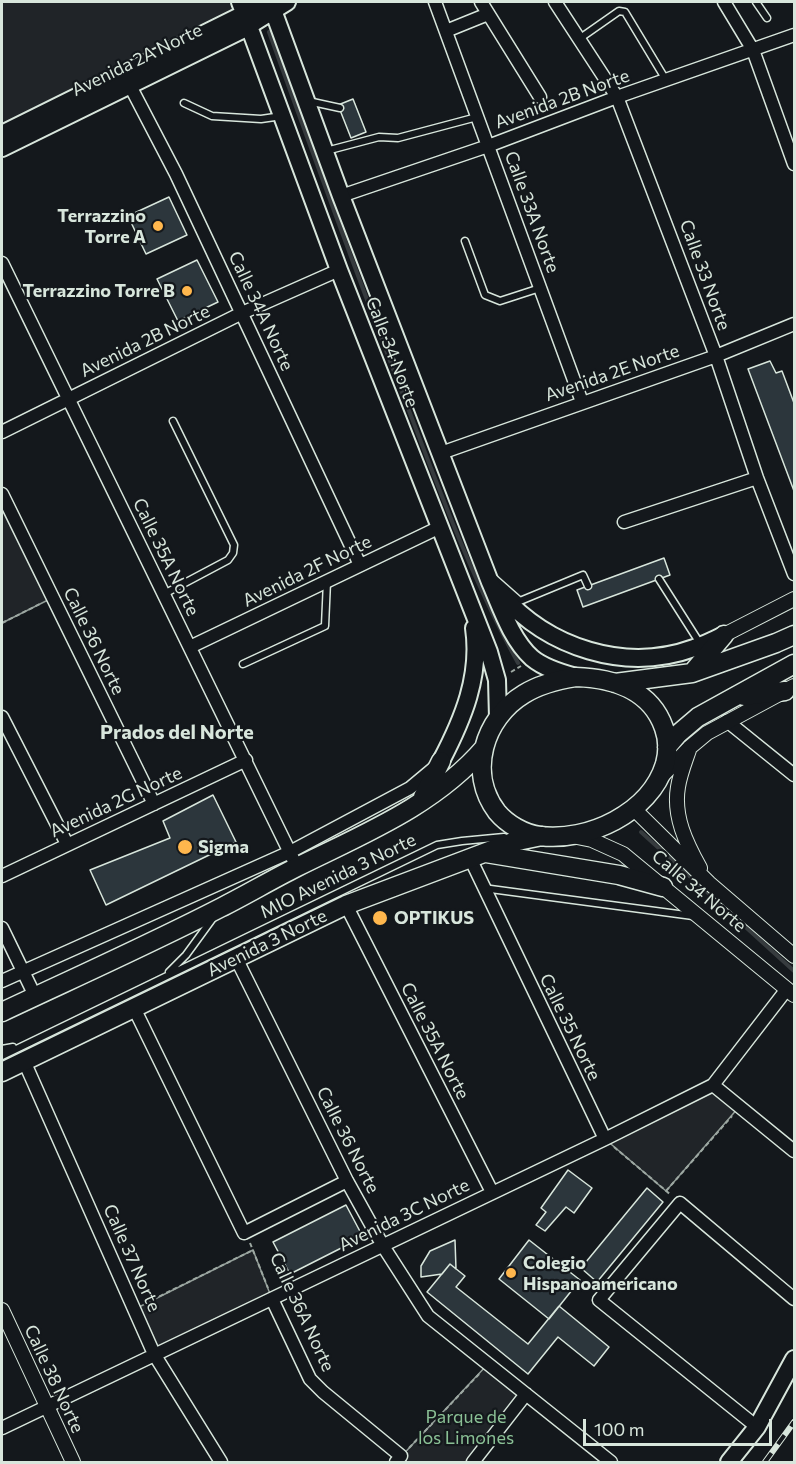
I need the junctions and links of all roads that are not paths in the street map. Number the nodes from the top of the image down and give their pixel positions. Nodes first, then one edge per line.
1 (435, 2) edge
2 (481, 2) edge
3 (555, 2) edge
4 (724, 2) edge
5 (756, 2) edge
6 (274, 4) edge
7 (244, 14) edge
8 (488, 14) junction
9 (767, 18) dead end
10 (446, 31) junction
11 (795, 34) edge
12 (579, 39) junction
13 (753, 50) junction
14 (127, 79) junction
15 (667, 81) junction
16 (540, 97) dead end
17 (617, 97) junction
18 (306, 100) junction
19 (184, 103) dead end
20 (340, 108) dead end
21 (282, 116) junction
22 (477, 117) junction
23 (2, 134) edge
24 (361, 134) dead end
25 (364, 142) junction
26 (488, 146) junction
27 (2, 148) edge
28 (325, 152) junction
29 (795, 164) edge
30 (341, 196) junction
31 (465, 242) dead end
32 (2, 263) edge
33 (339, 270) junction
34 (540, 288) junction
35 (242, 314) junction
36 (795, 324) edge
37 (716, 356) junction
38 (69, 398) junction
39 (582, 402) junction
40 (173, 421) dead end
41 (2, 432) edge
42 (441, 453) junction
43 (757, 478) junction
44 (2, 494) edge
45 (624, 522) dead end
46 (440, 527) junction
47 (360, 565) junction
48 (795, 574) edge
49 (488, 577) junction
50 (659, 579) dead end
51 (327, 581) junction
52 (588, 586) dead end
53 (164, 594) junction
54 (795, 599) edge
55 (471, 606) junction
56 (724, 635) junction
57 (795, 635) edge
58 (701, 645) junction
59 (190, 647) junction
60 (243, 664) dead end
61 (792, 666) edge
62 (692, 673) junction
63 (576, 677) junction
64 (614, 683) junction
65 (790, 689) edge
66 (734, 698) junction
67 (2, 717) edge
68 (498, 718) junction
69 (727, 721) junction
70 (667, 747) junction
71 (484, 748) junction
72 (689, 748) junction
73 (246, 760) junction
74 (441, 761) junction
75 (795, 775) edge
76 (658, 781) junction
77 (420, 803) junction
78 (154, 804) junction
79 (633, 808) junction
80 (538, 836) junction
81 (570, 836) junction
82 (67, 844) junction
83 (477, 855) junction
84 (293, 859) junction
85 (2, 876) edge
86 (709, 883) junction
87 (663, 887) junction
88 (483, 888) junction
89 (346, 905) junction
90 (221, 908) junction
91 (700, 917) junction
92 (2, 927) edge
93 (795, 956) edge
94 (236, 958) junction
95 (23, 971) junction
96 (164, 977) junction
97 (2, 981) edge
98 (791, 992) edge
99 (35, 996) junction
100 (134, 1008) junction
101 (2, 1012) edge
102 (2, 1049) edge
103 (25, 1052) junction
104 (2, 1056) edge
105 (2, 1072) edge
106 (713, 1085) junction
107 (605, 1139) junction
108 (795, 1151) edge
109 (347, 1181) junction
110 (492, 1192) junction
111 (383, 1246) junction
112 (272, 1299) junction
113 (795, 1299) edge
114 (2, 1310) edge
115 (154, 1354) junction
116 (795, 1359) edge
117 (526, 1394) junction
118 (47, 1405) junction
119 (756, 1427) junction
120 (2, 1428) edge
121 (399, 1459) edge
122 (74, 1462) edge
123 (221, 1462) edge
124 (473, 1462) edge
125 (611, 1462) edge
126 (729, 1462) edge

1 - 10 street, Calle 33A Norte
2 - 8 street
3 - 12 street, Calle 33 Norte
4 - 13 street
5 - 9 lane
6 - 7 main road, Avenida 2A Norte
6 - 18 main road, Calle 34 Norte
7 - 14 main road, Avenida 2A Norte
7 - 21 main road, Calle 34 Norte
8 - 10 street
8 - 16 street
10 - 22 street, Calle 33A Norte
11 - 13 street, Avenida 2B Norte
12 - 15 lane
12 - 17 street, Calle 33 Norte
13 - 15 street, Avenida 2B Norte
13 - 29 street
14 - 23 main road, Avenida 2A Norte
14 - 27 main road, Avenida 2A Norte
14 - 35 street, Calle 34A Norte
15 - 17 street, Avenida 2B Norte
17 - 26 street, Avenida 2B Norte
17 - 37 street, Calle 33 Norte
18 - 20 lane
18 - 28 main road, Calle 34 Norte
19 - 21 lane
21 - 33 main road, Calle 34 Norte
22 - 25 lane
22 - 26 street, Calle 33A Norte
24 - 25 lane
25 - 28 lane
26 - 30 street, Avenida 2B Norte
26 - 34 street, Calle 33A Norte
28 - 30 main road, Calle 34 Norte
30 - 42 main road, Calle 34 Norte
31 - 34 lane
32 - 38 street, Calle 35A Norte
33 - 35 street, Avenida 2B Norte
33 - 46 main road, Calle 34 Norte
34 - 39 street, Calle 33A Norte
35 - 38 street, Avenida 2B Norte
35 - 47 street, Calle 34A Norte
36 - 37 street, Avenida 2E Norte
37 - 39 street, Avenida 2E Norte
37 - 43 street, Calle 33 Norte
38 - 41 street, Avenida 2B Norte
38 - 53 street, Calle 35A Norte
39 - 42 street, Avenida 2E Norte
40 - 53 lane
42 - 49 main road, Calle 34 Norte
43 - 45 street
43 - 48 street, Calle 33 Norte
44 - 78 street, Calle 36 Norte
46 - 47 street, Avenida 2F Norte
46 - 55 main road, Calle 34 Norte
47 - 51 street, Avenida 2F Norte
49 - 52 lane
49 - 58 main road
49 - 63 main road, Calle 34 Norte
50 - 58 lane
51 - 59 street, Avenida 2F Norte
51 - 60 lane
53 - 59 street, Calle 35A Norte
54 - 56 street
55 - 68 main road, Calle 34 Norte
55 - 74 main road
56 - 58 main road
56 - 62 main road
57 - 62 main road
59 - 73 street, Calle 35A Norte
61 - 66 main road
62 - 64 main road
63 - 64 main road
63 - 68 main road
64 - 70 main road
65 - 66 main road
65 - 69 street
66 - 70 main road
67 - 82 street
68 - 71 main road
69 - 72 street
69 - 75 street
70 - 76 main road
71 - 77 main road
71 - 80 main road
72 - 76 street
72 - 86 street
73 - 78 street, Avenida 2G Norte
73 - 84 street, Calle 35A Norte
74 - 77 main road
74 - 84 street
76 - 79 main road
77 - 84 main road
78 - 82 street, Avenida 2G Norte
79 - 81 main road
79 - 86 street, Calle 34 Norte
80 - 81 main road
80 - 83 main road, Avenida 3 Norte
80 - 96 lane, MIO Avenida 3 Norte
81 - 87 street, Calle 34 Norte
82 - 85 street, Avenida 2G Norte
83 - 87 main road
83 - 88 street, Calle 35 Norte
83 - 89 main road, Avenida 3 Norte
84 - 90 main road
84 - 95 street
86 - 93 street, Calle 34 Norte
87 - 91 street, Calle 34 Norte
88 - 91 lane
88 - 107 street, Calle 35 Norte
89 - 94 main road, Avenida 3 Norte
89 - 110 street, Calle 35A Norte
90 - 96 lane, MIO Avenida 3 Norte
90 - 99 main road
91 - 98 street, Calle 34 Norte
92 - 95 street
94 - 100 main road, Avenida 3 Norte
94 - 109 street, Calle 36 Norte
95 - 97 street
95 - 99 street
96 - 103 lane, MIO Avenida 3 Norte
98 - 106 street, Avenida 3C Norte
99 - 101 main road
100 - 103 main road, Avenida 3 Norte
100 - 109 street
102 - 103 lane, MIO Avenida 3 Norte
103 - 104 lane, MIO Avenida 3 Norte
103 - 105 main road, Avenida 3 Norte
103 - 115 street, Calle 37 Norte
106 - 107 street, Avenida 3C Norte
106 - 108 street
107 - 110 street, Avenida 3C Norte
109 - 111 street, Calle 36 Norte
110 - 111 street, Avenida 3C Norte
111 - 112 street, Avenida 3C Norte
111 - 117 street, Calle 36 Norte
112 - 115 street, Avenida 3C Norte
112 - 121 street, Calle 36A Norte
113 - 119 street
114 - 118 street, Calle 38 Norte
115 - 118 street, Avenida 3C Norte
115 - 123 street, Calle 37 Norte
116 - 119 main road
117 - 124 street
117 - 125 street, Calle 36 Norte
118 - 120 street, Avenida 3C Norte
118 - 122 street, Calle 38 Norte
119 - 126 main road

